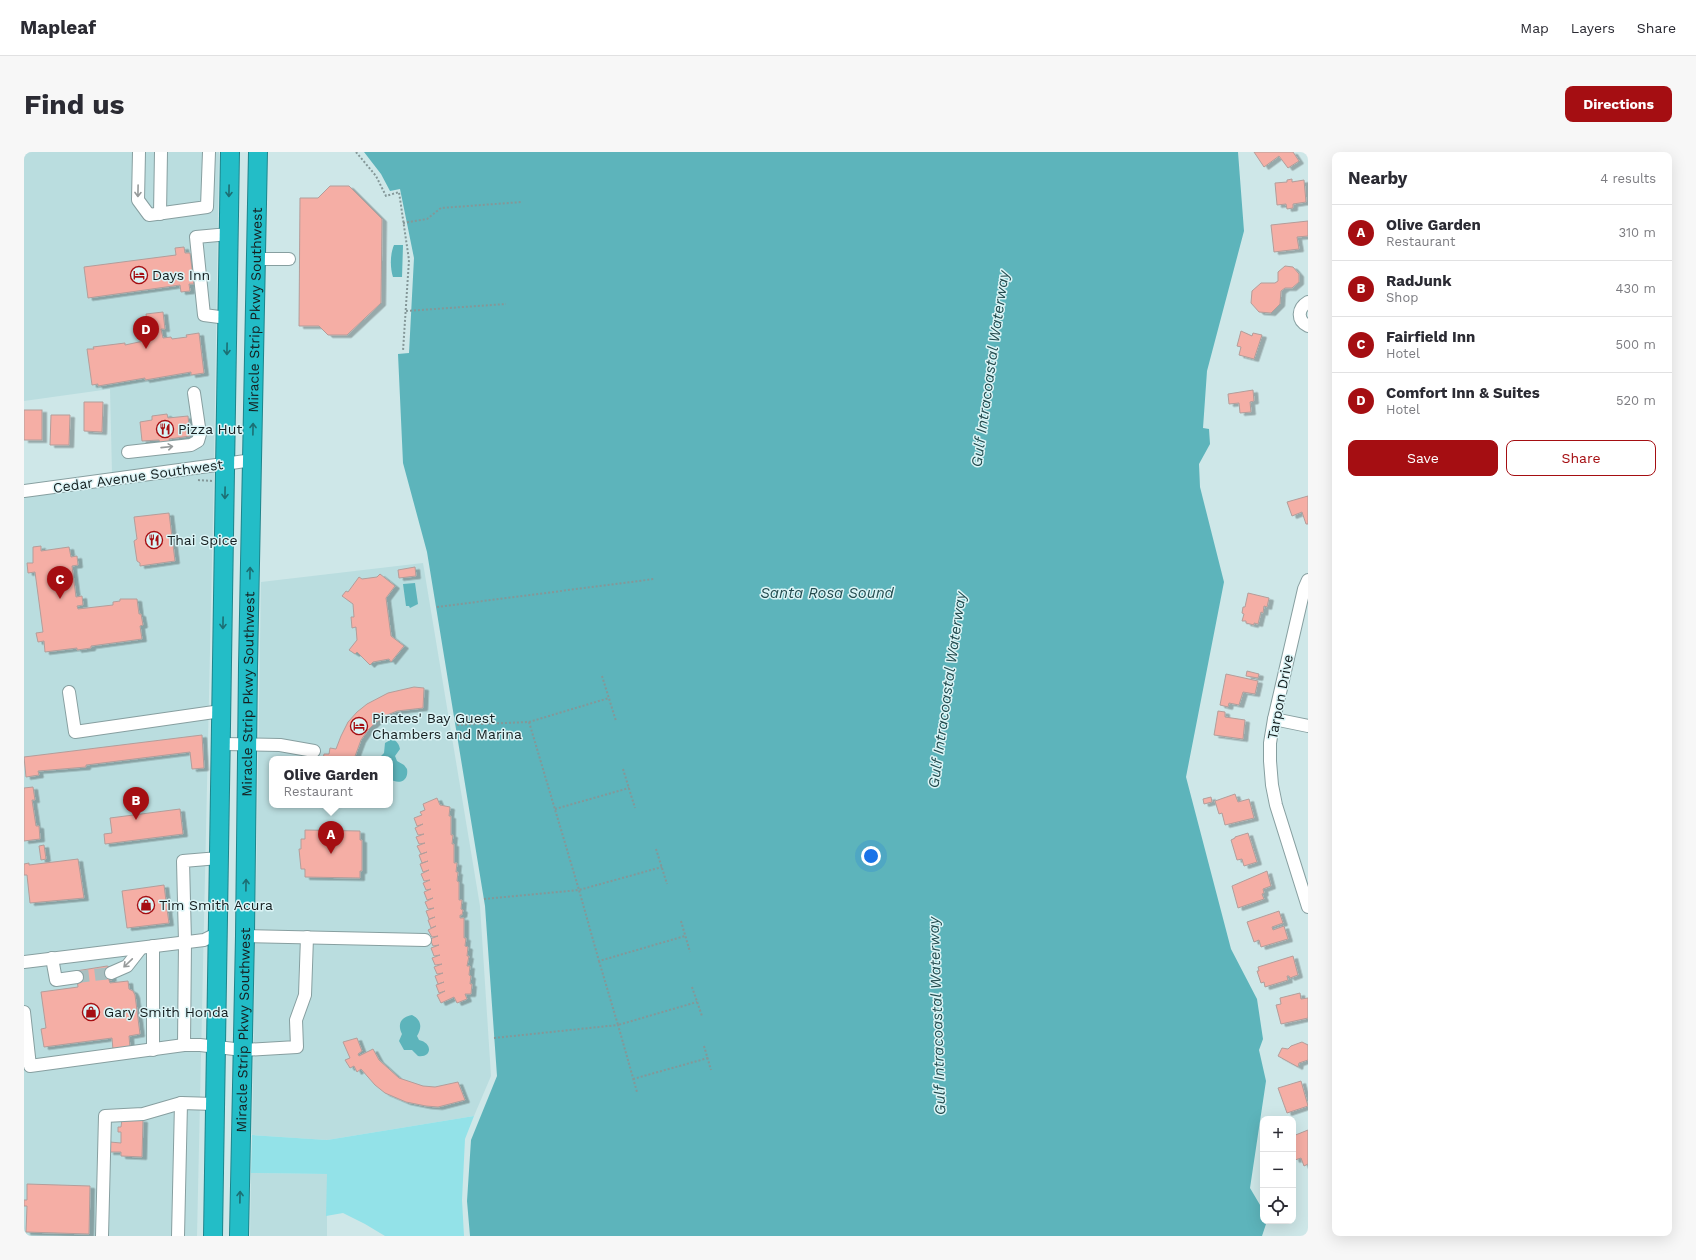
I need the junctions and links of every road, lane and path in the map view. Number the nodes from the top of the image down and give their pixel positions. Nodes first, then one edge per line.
1 (139, 152) edge
2 (161, 152) edge
3 (209, 152) edge
4 (230, 152) edge
5 (258, 152) edge
6 (356, 152) edge
7 (522, 202) dead end
8 (160, 214) junction
9 (403, 223) junction
10 (229, 234) junction
11 (256, 259) junction
12 (289, 259) dead end
13 (1308, 302) edge
14 (506, 304) dead end
15 (406, 311) junction
16 (227, 318) junction
17 (1308, 326) edge
18 (403, 351) dead end
19 (194, 394) dead end
20 (128, 452) dead end
21 (253, 460) junction
22 (225, 464) junction
23 (24, 491) edge
24 (654, 579) dead end
25 (1308, 580) edge
26 (437, 607) dead end
27 (602, 676) dead end
28 (69, 692) dead end
29 (609, 698) junction
30 (221, 711) junction
31 (1274, 719) junction
32 (616, 721) dead end
33 (529, 722) junction
34 (457, 725) dead end
35 (1308, 726) edge
36 (221, 744) junction
37 (247, 744) junction
38 (314, 751) dead end
39 (623, 769) dead end
40 (629, 788) junction
41 (635, 808) dead end
42 (554, 809) junction
43 (656, 849) dead end
44 (219, 858) junction
45 (662, 867) junction
46 (667, 884) dead end
47 (579, 890) junction
48 (484, 899) dead end
49 (1308, 907) edge
50 (681, 921) dead end
51 (218, 933) junction
52 (245, 936) junction
53 (685, 936) junction
54 (307, 937) junction
55 (425, 940) dead end
56 (185, 942) junction
57 (147, 947) junction
58 (690, 952) dead end
59 (52, 958) junction
60 (599, 961) junction
61 (24, 962) edge
62 (111, 973) tunnel mouth
63 (77, 977) tunnel mouth
64 (692, 987) dead end
65 (697, 1002) junction
66 (24, 1012) edge
67 (702, 1016) dead end
68 (618, 1025) junction
69 (494, 1038) dead end
70 (184, 1045) junction
71 (704, 1046) dead end
72 (216, 1048) junction
73 (153, 1050) junction
74 (243, 1050) junction
75 (708, 1058) junction
76 (711, 1070) dead end
77 (633, 1079) junction
78 (637, 1092) dead end
79 (181, 1103) junction
80 (215, 1104) junction
81 (102, 1236) edge
82 (178, 1236) edge
83 (213, 1236) edge
84 (239, 1236) edge

1 -> 8 street
2 - 8 street
3 - 8 street
4 -> 10 highway, Miracle Strip Pkwy Southwest
5 - 11 highway, Miracle Strip Pkwy Southwest
6 - 9 path
7 - 9 path
9 - 15 path
10 - 16 highway, Miracle Strip Pkwy Southwest
10 - 16 street
11 - 12 street
21 -> 11 highway, Miracle Strip Pkwy Southwest
13 - 17 street
14 - 15 path
15 - 18 path
16 -> 22 highway, Miracle Strip Pkwy Southwest
20 -> 19 street
21 - 22 street, Cedar Avenue Southwest
37 -> 21 highway, Miracle Strip Pkwy Southwest
22 - 23 street, Cedar Avenue Southwest
22 -> 30 highway, Miracle Strip Pkwy Southwest
24 - 26 path
25 - 31 street, Tarpon Drive
27 - 29 path
28 - 30 street
29 - 32 path
29 - 33 path
30 - 36 highway, Miracle Strip Pkwy Southwest
31 - 35 street
31 - 49 street, Tarpon Drive
33 - 34 path
33 - 42 path
36 - 37 street
36 - 44 highway, Miracle Strip Pkwy Southwest
37 - 38 street
52 -> 37 highway, Miracle Strip Pkwy Southwest
39 - 40 path
40 - 41 path
40 - 42 path
42 - 47 path
43 - 45 path
44 - 51 highway, Miracle Strip Pkwy Southwest
44 - 56 street
45 - 46 path
45 - 47 path
47 - 48 path
47 - 60 path
50 - 53 path
51 - 56 street
51 - 72 highway, Miracle Strip Pkwy Southwest
52 - 54 street
52 - 74 highway, Miracle Strip Pkwy Southwest
53 - 58 path
53 - 60 path
54 - 55 street
54 - 74 street
56 - 57 street
56 - 70 street
57 - 59 street
57 -> 62 street
57 - 73 street
59 - 61 street
59 - 63 street
60 - 68 path
64 - 65 path
65 - 67 path
65 - 68 path
66 - 73 street
68 - 69 path
68 - 77 path
70 - 72 street
70 - 73 street
71 - 75 path
72 - 74 street
72 - 80 highway, Miracle Strip Pkwy Southwest
84 -> 74 highway, Miracle Strip Pkwy Southwest
75 - 76 path
75 - 77 path
77 - 78 path
79 - 80 street
79 - 81 street
79 - 82 street
80 - 83 highway, Miracle Strip Pkwy Southwest

